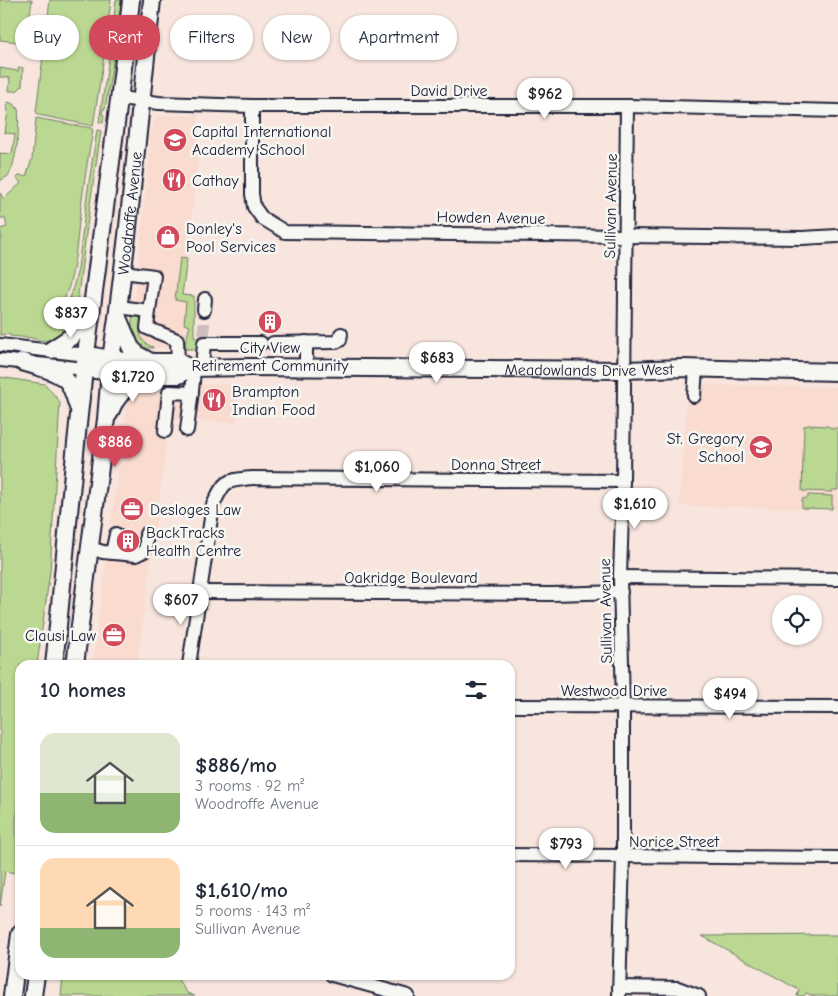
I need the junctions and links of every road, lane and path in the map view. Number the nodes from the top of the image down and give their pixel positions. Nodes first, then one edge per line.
1 (131, 0) edge
2 (152, 0) edge
3 (120, 98) junction
4 (142, 101) junction
5 (252, 106) junction
6 (627, 106) junction
7 (838, 111) edge
8 (626, 235) junction
9 (838, 236) edge
10 (123, 272) junction
11 (149, 311) junction
12 (118, 312) junction
13 (91, 314) junction
14 (341, 334) dead end
15 (306, 342) junction
16 (0, 345) edge
17 (51, 350) junction
18 (0, 360) edge
19 (22, 362) junction
20 (86, 362) junction
21 (111, 366) junction
22 (191, 367) junction
23 (306, 368) junction
24 (149, 369) junction
25 (696, 369) junction
26 (625, 370) junction
27 (838, 372) edge
28 (192, 393) junction
29 (694, 396) dead end
30 (80, 412) junction
31 (106, 419) junction
32 (187, 430) dead end
33 (165, 431) dead end
34 (623, 481) junction
35 (116, 534) dead end
36 (146, 534) dead end
37 (90, 548) junction
38 (112, 553) junction
39 (620, 578) junction
40 (838, 579) edge
41 (200, 592) junction
42 (621, 592) junction
43 (55, 660) edge
44 (76, 660) edge
45 (191, 660) edge
46 (515, 706) edge
47 (623, 707) junction
48 (838, 707) edge
49 (515, 856) edge
50 (622, 857) junction
51 (838, 858) edge
52 (15, 973) edge
53 (35, 980) edge
54 (350, 980) edge
55 (619, 992) edge
56 (12, 996) edge
57 (33, 996) edge
58 (408, 996) edge
59 (698, 996) edge

1 - 3 main road, Woodroffe Avenue
2 - 4 main road, Woodroffe Avenue
3 - 4 street, David Drive
3 - 13 main road, Woodroffe Avenue
4 - 5 street, David Drive
4 - 10 main road, Woodroffe Avenue
5 - 6 street, David Drive
5 - 8 street, Howden Avenue
6 - 7 street, David Drive
6 - 8 street, Sullivan Avenue
8 - 9 street, Howden Avenue
8 - 26 street, Sullivan Avenue
10 - 11 street
10 - 12 main road, Woodroffe Avenue
11 - 12 street
11 - 22 street
12 - 21 main road, Woodroffe Avenue
12 - 24 main road
13 - 17 main road
13 - 20 main road, Woodroffe Avenue
14 - 15 street
15 - 22 street
15 - 23 street
16 - 17 street
17 - 20 street
18 - 19 street
19 - 20 street
19 - 30 main road
20 - 21 main road, Meadowlands Drive West
20 - 30 main road, Woodroffe Avenue
21 - 24 main road, Meadowlands Drive West
21 - 31 main road, Woodroffe Avenue
22 - 23 main road, Meadowlands Drive West
22 - 24 main road, Meadowlands Drive West
22 - 28 street
23 - 26 main road, Meadowlands Drive West
24 - 31 main road
25 - 26 main road, Meadowlands Drive West
25 - 27 main road, Meadowlands Drive West
25 - 29 street
26 - 34 street, Sullivan Avenue
28 - 32 street
28 - 33 street
30 - 43 main road, Woodroffe Avenue
31 - 37 main road, Woodroffe Avenue
34 - 39 street, Sullivan Avenue
34 - 41 street, Donna Street
35 - 38 street
36 - 38 street
37 - 38 street
37 - 44 main road, Woodroffe Avenue
39 - 40 street
39 - 42 street, Sullivan Avenue
41 - 42 street, Oakridge Boulevard
41 - 45 street, Donna Street
42 - 47 street, Sullivan Avenue
46 - 47 street, Westwood Drive
47 - 48 street, Westwood Drive
47 - 50 street, Sullivan Avenue
49 - 50 street, Norice Street
50 - 51 street, Norice Street
50 - 55 street, Sullivan Avenue
52 - 56 main road
53 - 57 main road
54 - 58 street
55 - 59 street

